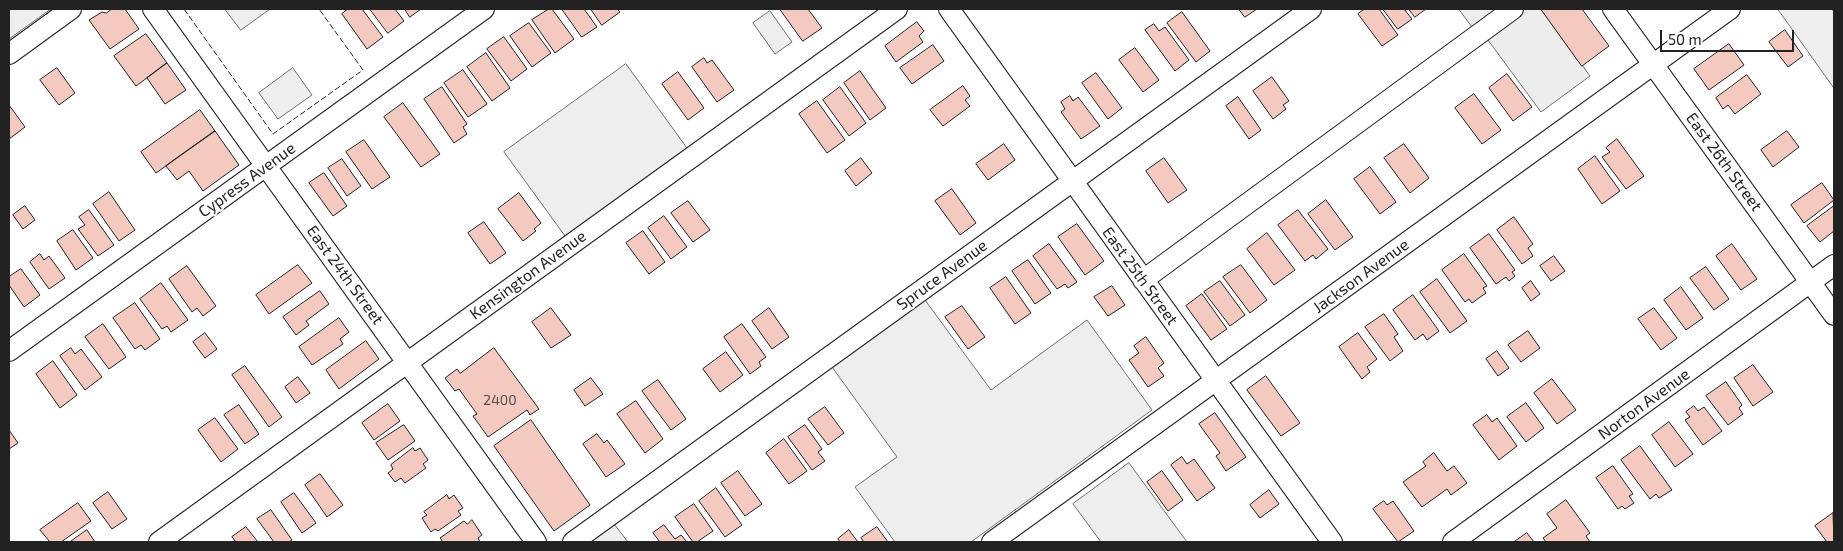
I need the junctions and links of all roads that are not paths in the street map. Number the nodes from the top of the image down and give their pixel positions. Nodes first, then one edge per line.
1 (71, 9) edge
2 (153, 9) edge
3 (484, 9) edge
4 (898, 9) edge
5 (949, 9) edge
6 (1311, 9) edge
7 (1513, 9) edge
8 (1613, 9) edge
9 (1730, 9) edge
10 (9, 54) edge
11 (1653, 64) junction
12 (267, 166) junction
13 (1072, 181) junction
14 (1834, 265) edge
15 (1143, 280) junction
16 (1810, 282) junction
17 (1834, 315) edge
18 (9, 351) edge
19 (408, 363) junction
20 (1216, 382) junction
21 (159, 542) edge
22 (536, 542) edge
23 (573, 542) edge
24 (992, 542) edge
25 (1332, 542) edge
26 (1453, 542) edge

1 - 10 street
2 - 12 street, East 24th Street
3 - 12 street, Cypress Avenue
4 - 19 street, Kensington Avenue
5 - 13 street, East 25th Street
6 - 13 street, Spruce Avenue
7 - 15 street
8 - 11 street, East 26th Street
9 - 11 street, Jackson Avenue
11 - 16 street, East 26th Street
11 - 20 street, Jackson Avenue
12 - 18 street, Cypress Avenue
12 - 19 street, East 24th Street
13 - 15 street, East 25th Street
13 - 23 street, Spruce Avenue
14 - 16 street, Norton Avenue
15 - 20 street, East 25th Street
16 - 17 street, East 26th Street
16 - 26 street, Norton Avenue
19 - 21 street, Kensington Avenue
19 - 22 street, East 24th Street
20 - 24 street, Jackson Avenue
20 - 25 street, East 25th Street

